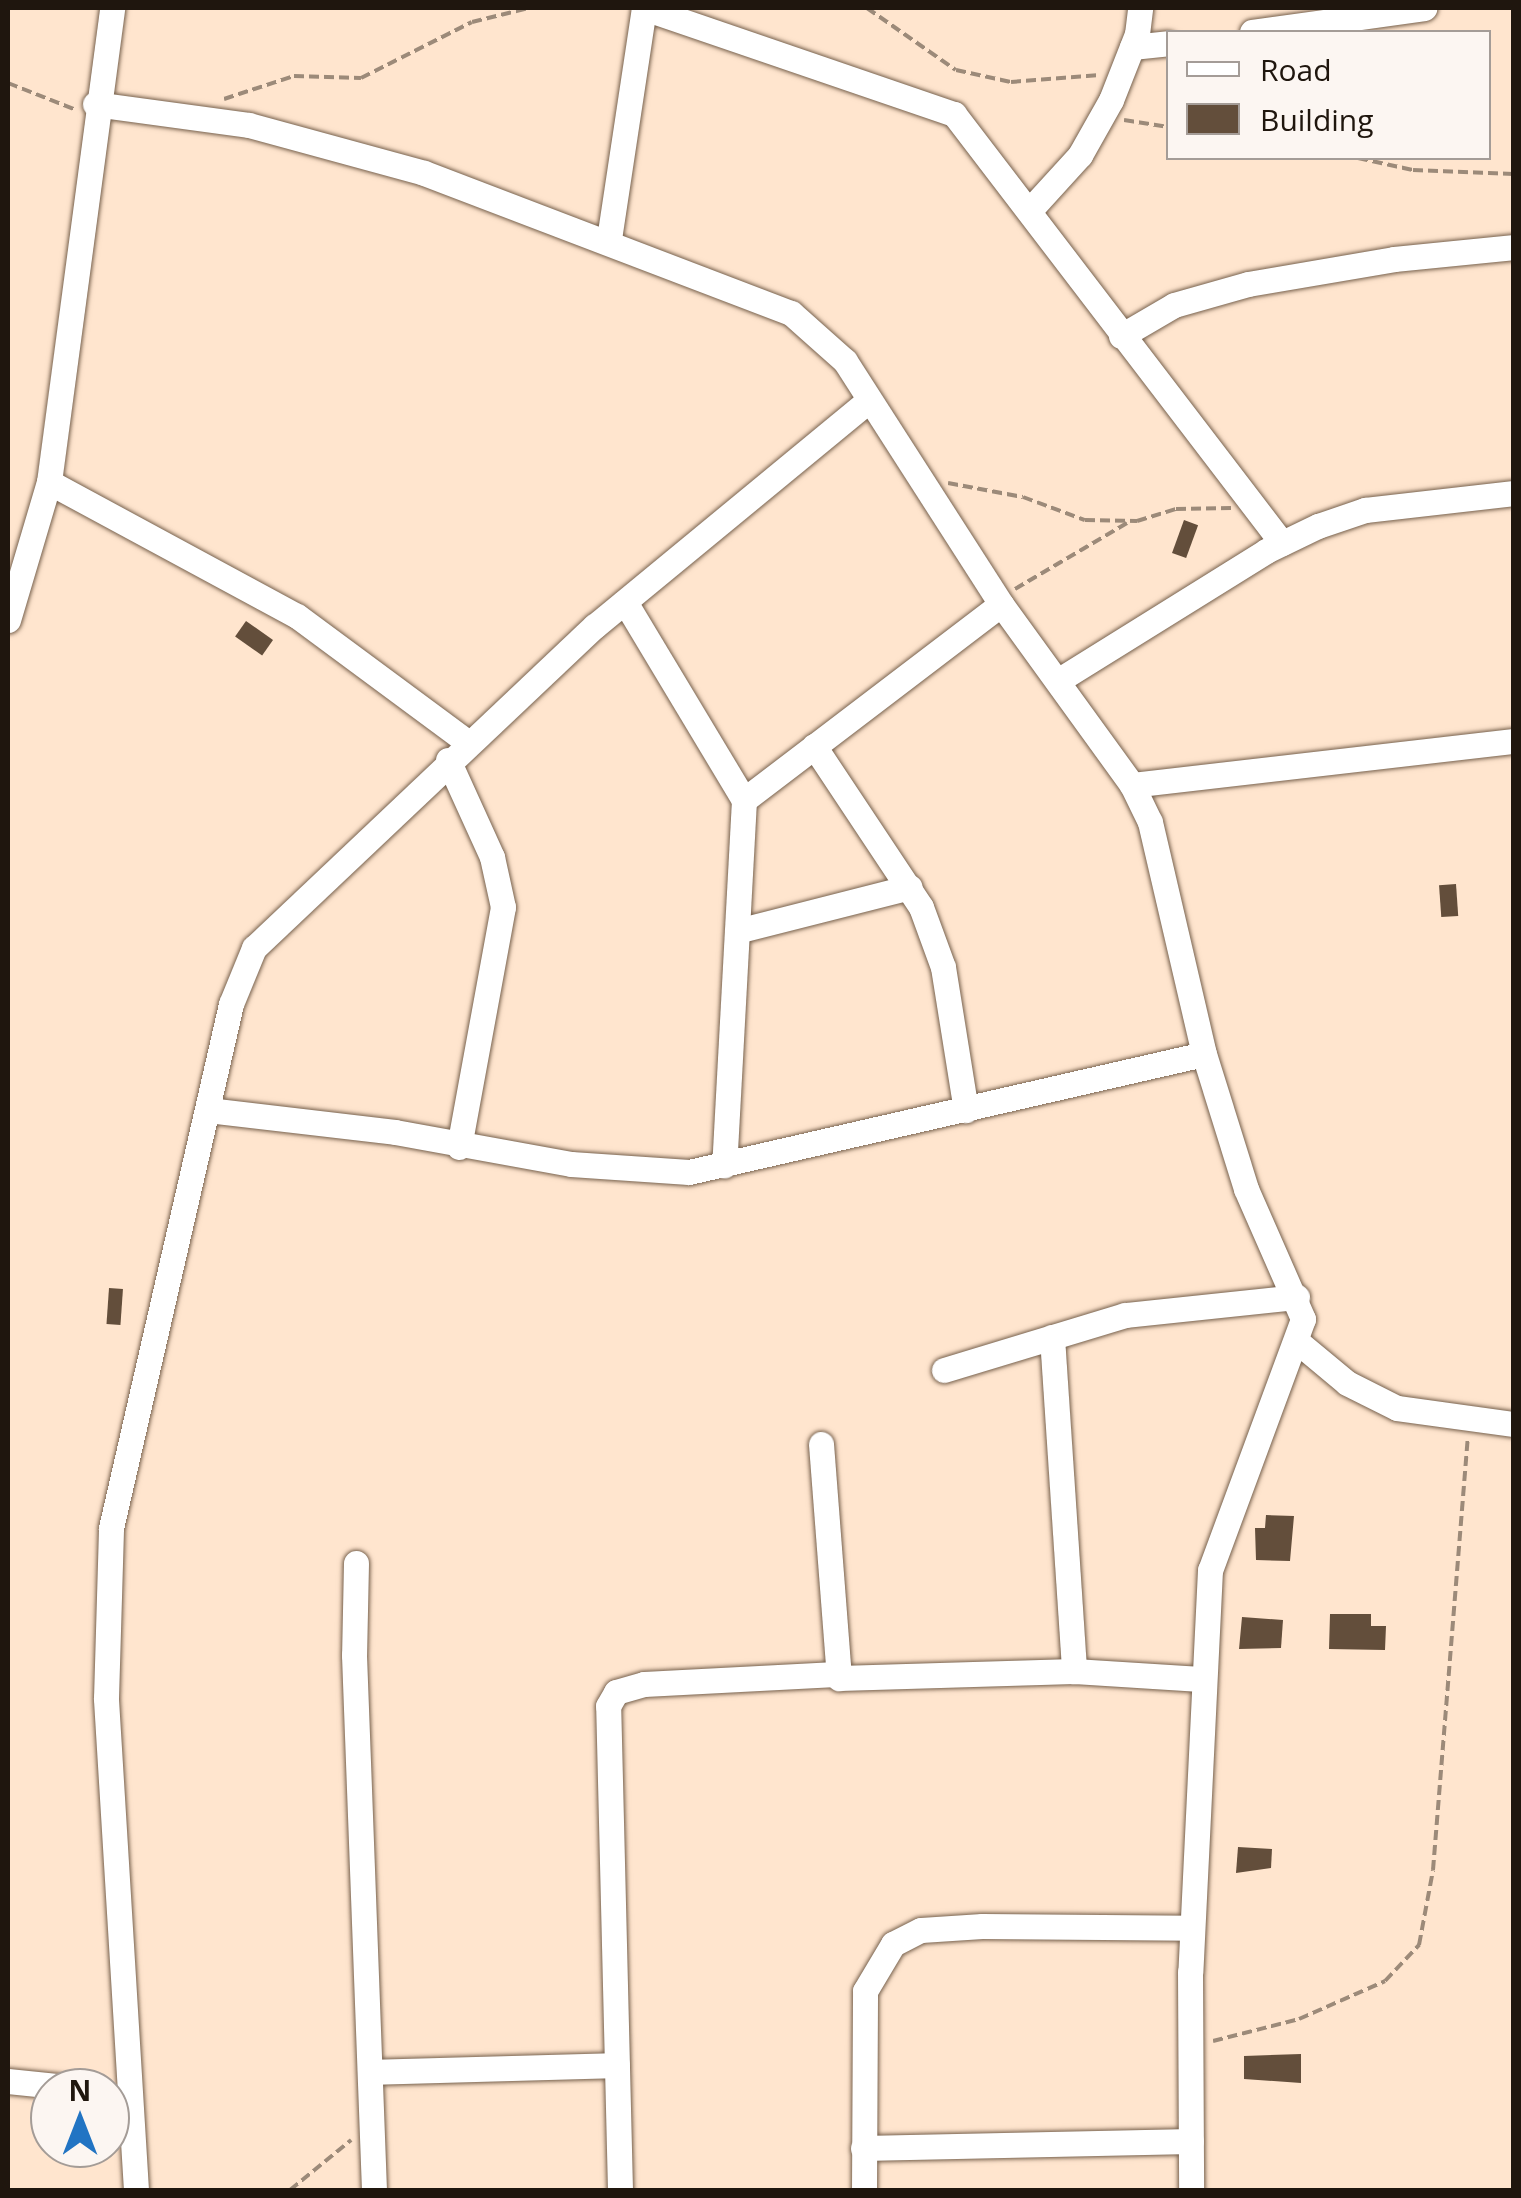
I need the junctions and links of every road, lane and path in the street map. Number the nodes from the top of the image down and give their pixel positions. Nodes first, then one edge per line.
1 (112, 8) edge
2 (529, 8) edge
3 (644, 8) edge
4 (867, 8) edge
5 (1140, 8) edge
6 (1417, 8) edge
7 (1266, 30) edge
8 (1166, 43) edge
9 (1132, 47) junction
10 (1121, 74) junction
11 (8, 83) edge
12 (94, 107) junction
13 (187, 114) junction
14 (1102, 116) junction
15 (1166, 127) edge
16 (1367, 160) edge
17 (1514, 174) edge
18 (1030, 211) junction
19 (609, 239) junction
20 (1514, 247) edge
21 (1121, 336) junction
22 (869, 400) junction
23 (942, 479) dead end
24 (49, 482) junction
25 (1514, 493) edge
26 (1254, 508) junction
27 (1129, 522) junction
28 (1282, 543) junction
29 (625, 602) junction
30 (999, 602) junction
31 (8, 620) edge
32 (1059, 680) junction
33 (1514, 742) edge
34 (814, 746) junction
35 (458, 751) junction
36 (1132, 784) junction
37 (744, 800) junction
38 (910, 886) junction
39 (741, 930) junction
40 (1204, 1054) junction
41 (208, 1110) junction
42 (966, 1110) junction
43 (459, 1147) junction
44 (724, 1165) junction
45 (1297, 1297) junction
46 (1052, 1337) junction
47 (1299, 1343) junction
48 (944, 1370) dead end
49 (1337, 1375) junction
50 (1278, 1394) junction
51 (1470, 1422) junction
52 (1514, 1424) edge
53 (822, 1444) dead end
54 (356, 1564) dead end
55 (1074, 1671) junction
56 (836, 1674) junction
57 (1201, 1679) junction
58 (1192, 1928) junction
59 (1190, 2047) junction
60 (618, 2065) junction
61 (119, 2068) edge
62 (370, 2072) junction
63 (372, 2132) junction
64 (1191, 2141) junction
65 (863, 2148) junction
66 (130, 2154) edge
67 (136, 2190) edge
68 (290, 2190) edge
69 (374, 2190) edge
70 (620, 2190) edge
71 (864, 2190) edge
72 (1191, 2190) edge

1 - 12 street
2 - 13 path
3 - 18 street
3 - 19 street
4 - 10 path
5 - 9 street
6 - 7 street
8 - 9 street
9 - 10 street
10 - 14 street
11 - 12 path
12 - 13 street
12 - 24 street
13 - 19 street
14 - 15 path
14 - 18 street
16 - 17 path
18 - 21 street
19 - 22 street
20 - 21 street
21 - 26 street
22 - 29 street
22 - 30 street
23 - 27 path
24 - 31 street
24 - 35 street
25 - 28 street
26 - 27 path
26 - 28 street
27 - 30 path
28 - 32 street
29 - 35 street
29 - 37 street
30 - 32 street
30 - 34 street
32 - 36 street
33 - 36 street
34 - 37 street
34 - 38 street
35 - 41 street
35 - 43 street
36 - 40 street
37 - 39 street
38 - 39 street
38 - 42 street
39 - 44 street
40 - 42 street
40 - 45 street
41 - 43 street
41 - 61 street
42 - 44 street
43 - 44 street
45 - 46 street
45 - 47 street
46 - 48 street
46 - 55 street
47 - 49 street
47 - 50 street
49 - 50 street
49 - 51 street
50 - 57 street
51 - 52 street
51 - 59 path
53 - 56 street
54 - 62 street
55 - 56 street
55 - 57 street
56 - 60 street
57 - 58 street
58 - 59 street
58 - 65 street
59 - 64 street
60 - 62 street
60 - 70 street
62 - 63 street
63 - 68 path
63 - 69 street
64 - 65 street
64 - 72 street
65 - 71 street
66 - 67 street

